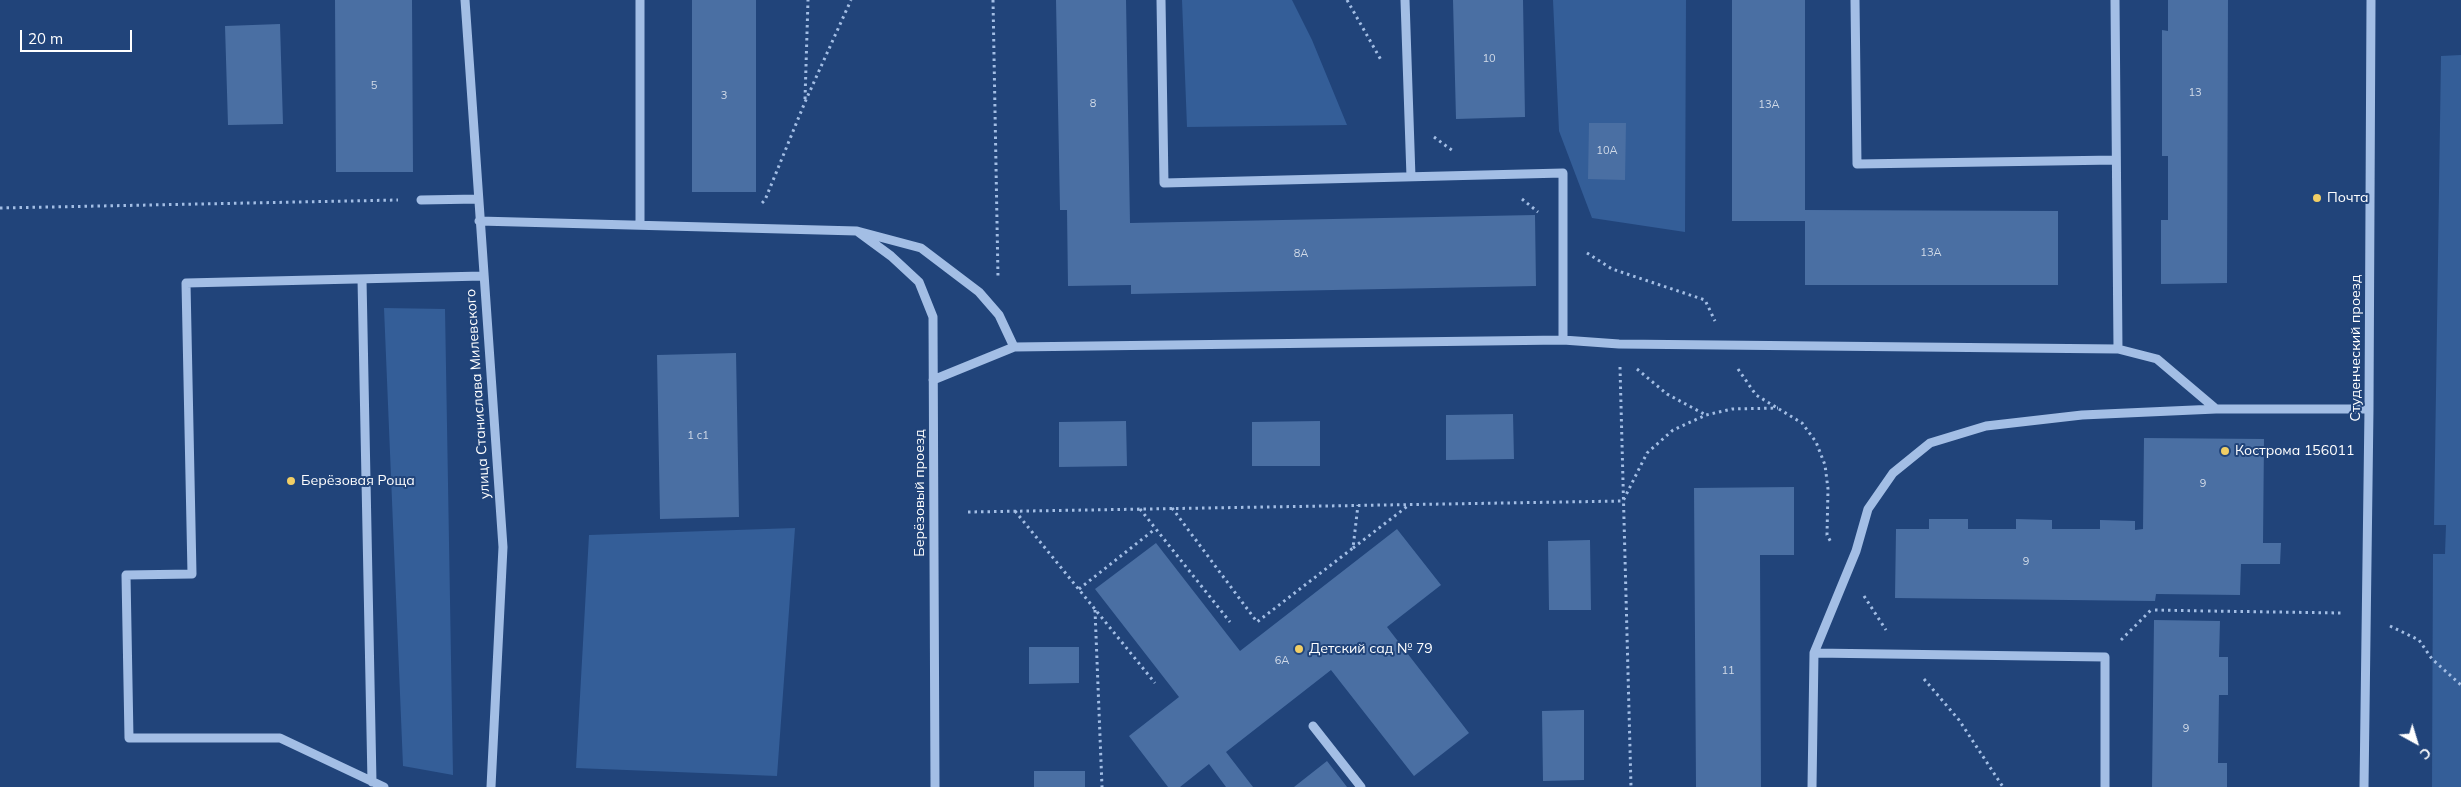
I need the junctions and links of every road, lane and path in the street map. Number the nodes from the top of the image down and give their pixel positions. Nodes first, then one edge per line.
1 (465, 0) edge
2 (640, 0) edge
3 (808, 0) edge
4 (851, 0) edge
5 (993, 0) edge
6 (1161, 0) edge
7 (1347, 0) edge
8 (1405, 0) edge
9 (1855, 0) edge
10 (2115, 0) edge
11 (2371, 0) edge
12 (1382, 61) dead end
13 (805, 102) junction
14 (1409, 111) junction
15 (2116, 160) junction
16 (1489, 175) junction
17 (1410, 177) junction
18 (478, 199) junction
19 (421, 200) joint
20 (0, 208) edge
21 (479, 221) junction
22 (640, 225) junction
23 (737, 228) junction
24 (857, 231) junction
25 (1563, 237) junction
26 (483, 276) junction
27 (362, 279) junction
28 (998, 315) junction
29 (1563, 340) junction
30 (1619, 344) junction
31 (1726, 345) junction
32 (1014, 347) junction
33 (2118, 349) junction
34 (933, 380) junction
35 (1779, 408) junction
36 (2216, 409) junction
37 (2369, 409) junction
38 (1706, 415) junction
39 (1623, 501) junction
40 (1410, 504) junction
41 (1358, 505) junction
42 (1172, 508) junction
43 (1140, 509) junction
44 (1015, 511) junction
45 (968, 512) dead end
46 (1155, 529) junction
47 (1353, 548) junction
48 (1848, 570) junction
49 (1078, 589) junction
50 (1095, 609) junction
51 (2366, 614) junction
52 (1230, 622) dead end
53 (1814, 653) junction
54 (1904, 654) junction
55 (2105, 657) junction
56 (1155, 683) dead end
57 (2461, 685) edge
58 (1314, 726) dead end
59 (372, 782) junction
60 (384, 787) edge
61 (491, 787) edge
62 (935, 787) edge
63 (1102, 787) edge
64 (1361, 787) edge
65 (1631, 787) edge
66 (1812, 787) edge
67 (2003, 787) edge
68 (2105, 787) edge
69 (2364, 787) edge

1 - 18 street, улица Станислава Милевского
2 - 22 street
3 - 13 path
4 - 13 path
5 - 28 path
6 - 17 street
7 - 12 path
8 - 14 street
9 - 15 street
10 - 15 street
11 - 37 street, Студенческий проезд
13 - 23 path
14 - 16 path
14 - 17 street
15 - 33 street
16 - 17 street
16 - 25 path
16 - 25 street
18 - 19 street
18 - 21 street, улица Станислава Милевского
19 - 20 path
21 - 22 street
21 - 26 street, улица Станислава Милевского
22 - 23 street
23 - 24 street
24 - 28 street
24 - 34 street, Берёзовый проезд
25 - 29 street
25 - 31 path
26 - 27 street
26 - 61 street, улица Станислава Милевского
27 - 59 street
27 - 59 street
28 - 32 street
29 - 30 street
29 - 32 street
30 - 31 street
30 - 38 path
30 - 39 path
31 - 33 street
31 - 35 path
32 - 34 street
33 - 36 street
34 - 62 street, Берёзовый проезд
35 - 38 path
35 - 48 path
36 - 37 street
36 - 48 street
37 - 51 street, Студенческий проезд
38 - 39 path
39 - 40 path
39 - 65 path
40 - 41 path
40 - 47 path
41 - 42 path
41 - 47 path
42 - 43 path
42 - 47 path
43 - 44 path
43 - 46 path
44 - 45 path
44 - 49 path
46 - 49 path
46 - 52 path
48 - 53 street
48 - 54 path
49 - 50 path
50 - 56 path
50 - 63 path
51 - 55 path
51 - 57 path
51 - 69 street, Студенческий проезд
53 - 54 street
53 - 66 street
54 - 55 street
54 - 67 path
55 - 68 street
58 - 64 street
59 - 60 street

